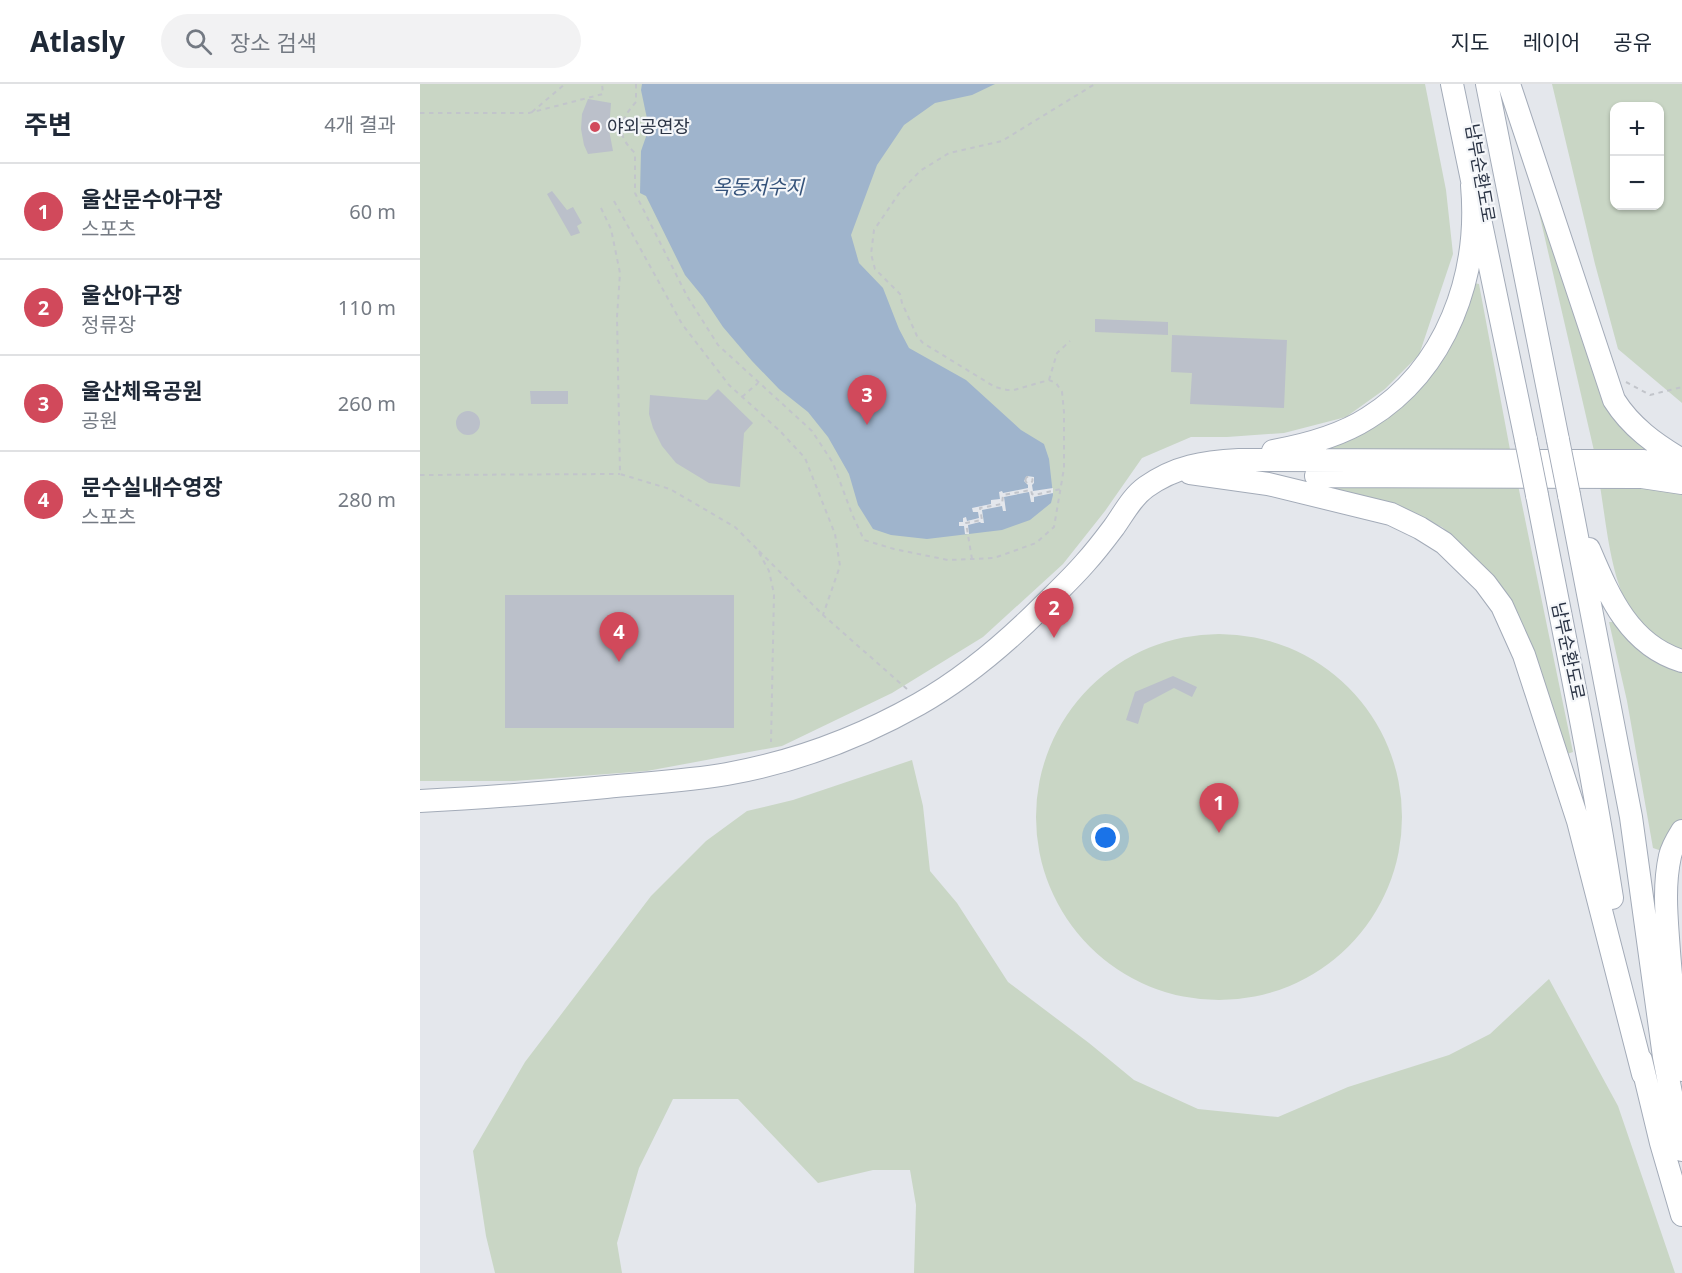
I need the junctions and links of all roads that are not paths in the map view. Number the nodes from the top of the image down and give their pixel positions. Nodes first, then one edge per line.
1 (1452, 84) edge
2 (1464, 84) edge
3 (1487, 84) edge
4 (1500, 84) edge
5 (1509, 84) edge
6 (1472, 185) junction
7 (1526, 440) junction
8 (1558, 440) junction
9 (1682, 460) edge
10 (1212, 461) junction
11 (1682, 467) edge
12 (1173, 474) junction
13 (1682, 483) edge
14 (1569, 495) junction
15 (1682, 661) edge
16 (420, 801) edge
17 (1682, 831) edge
18 (1682, 1070) edge
19 (1644, 1074) junction
20 (1682, 1150) edge
21 (1682, 1215) edge

1 - 6 main road
2 - 7 main road, 남부순환도로
3 - 8 main road, 남부순환도로
4 - 8 main road
5 - 9 main road
6 - 7 main road
6 - 10 main road
7 - 19 main road, 남부순환도로, bridge
8 - 14 main road, 남부순환도로, bridge
10 - 11 main road
10 - 12 main road
12 - 13 main road
12 - 16 main road
12 - 19 main road
14 - 15 main road
14 - 20 main road, 남부순환도로
17 - 18 main road
19 - 21 main road, 남부순환도로

